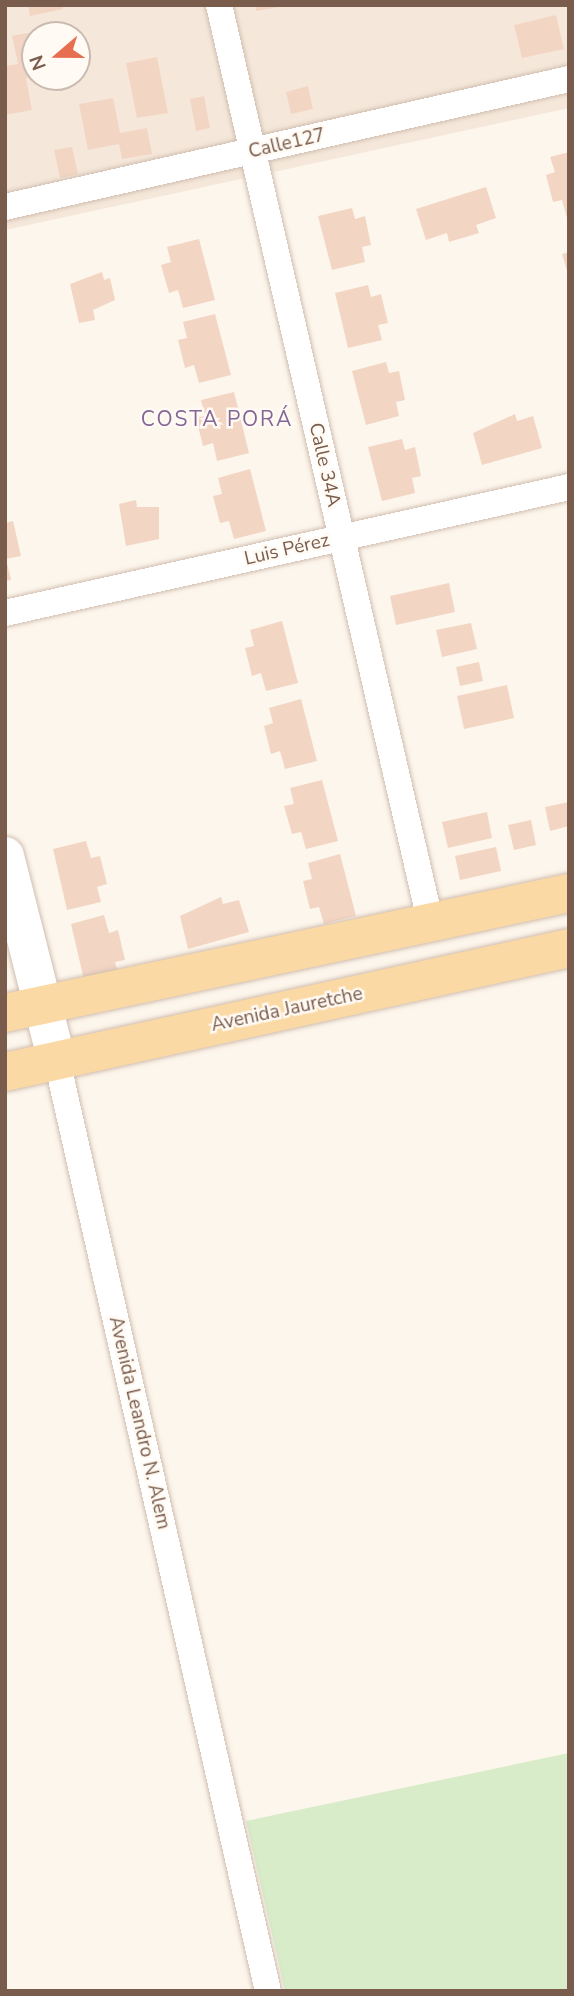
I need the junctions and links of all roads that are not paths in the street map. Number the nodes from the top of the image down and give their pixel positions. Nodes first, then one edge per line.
1 (219, 5) edge
2 (569, 79) edge
3 (253, 152) junction
4 (5, 207) edge
5 (569, 487) edge
6 (340, 538) junction
7 (5, 613) edge
8 (5, 856) edge
9 (569, 893) edge
10 (431, 925) junction
11 (569, 948) edge
12 (5, 1013) edge
13 (50, 1033) junction
14 (5, 1072) edge
15 (268, 1991) edge

1 - 3 street, Calle 34A
2 - 3 street, Calle127
3 - 4 street, Calle127
3 - 6 street, Calle 34A
5 - 6 street, Luis Pérez
6 - 7 street, Luis Pérez
6 - 10 street, Calle 34A
8 - 13 main road, Avenida Leandro N. Alem
9 - 10 main road, Avenida Jauretche
10 - 13 main road, Avenida Jauretche
11 - 13 main road, Avenida Jauretche
12 - 13 main road, Avenida Jauretche
13 - 14 main road, Avenida Jauretche
13 - 15 street, Avenida Leandro N. Alem

